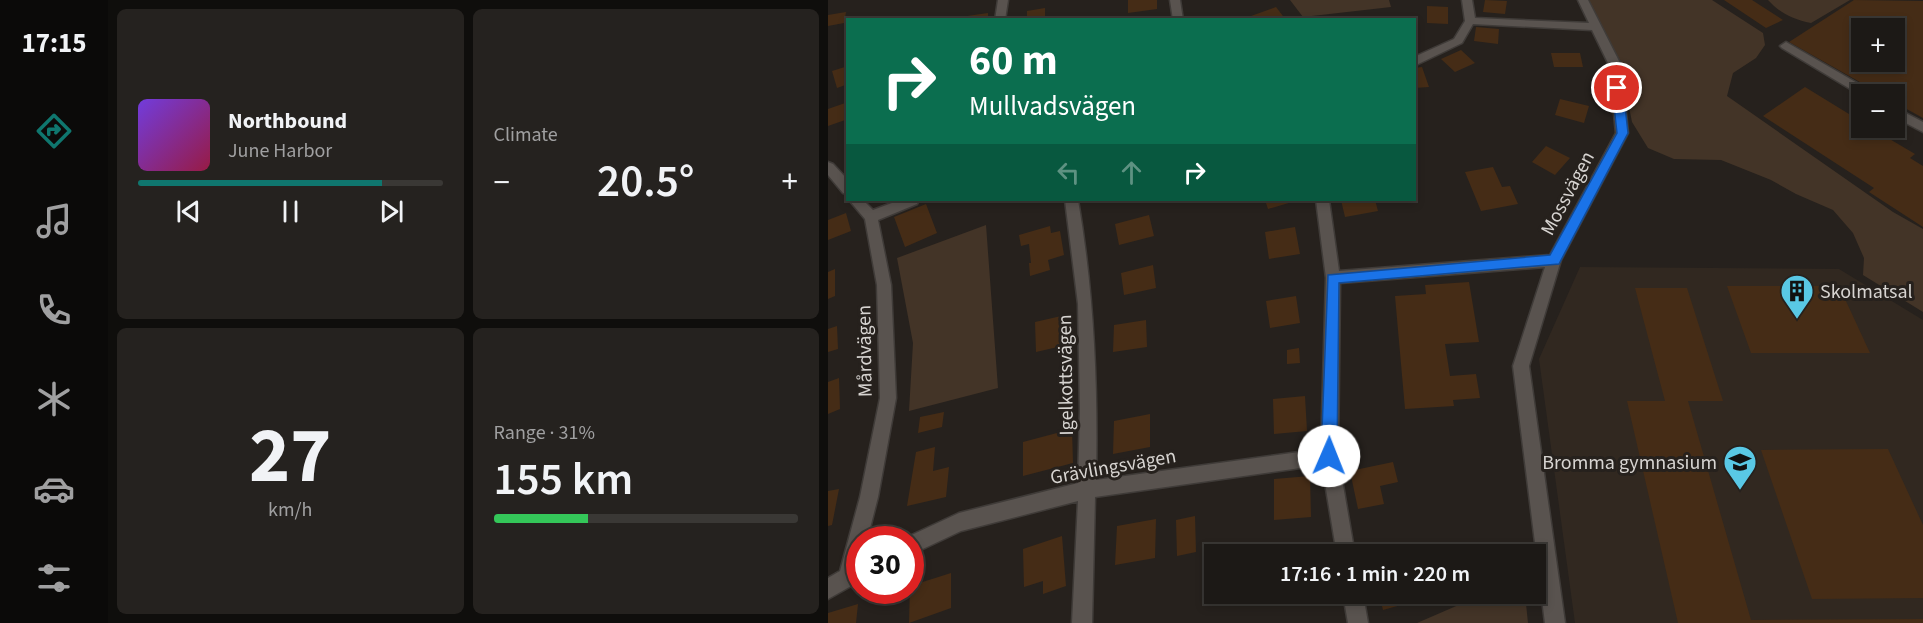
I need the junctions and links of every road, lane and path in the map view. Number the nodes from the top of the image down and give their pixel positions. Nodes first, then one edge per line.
1 (1003, 0) edge
2 (1175, 0) edge
3 (1467, 0) edge
4 (1583, 0) edge
5 (999, 18) edge
6 (1178, 18) edge
7 (1470, 21) junction
8 (1597, 27) junction
9 (1786, 46) dead end
10 (1416, 61) edge
11 (1851, 85) edge
12 (1905, 117) edge
13 (1923, 128) edge
14 (828, 167) edge
15 (846, 187) edge
16 (857, 201) edge
17 (910, 201) edge
18 (1071, 201) edge
19 (1322, 201) edge
20 (871, 217) junction
21 (1554, 260) junction
22 (1333, 279) junction
23 (1329, 456) junction
24 (1086, 490) junction
25 (863, 526) edge
26 (924, 539) edge
27 (1344, 544) edge
28 (846, 579) edge
29 (828, 589) edge
30 (1355, 604) edge
31 (1082, 623) edge
32 (1358, 623) edge
33 (1555, 623) edge

1 - 5 street
2 - 6 street
3 - 7 street
4 - 8 street, Mossvägen
7 - 8 street
7 - 10 street
8 - 21 street, Mossvägen
9 - 11 street
12 - 13 street
14 - 15 street
16 - 20 street
17 - 20 street
18 - 24 street, Igelkottsvägen
19 - 22 street
20 - 25 street, Mårdvägen
21 - 22 street
21 - 33 street, Mossvägen
22 - 23 street
23 - 24 street, Grävlingsvägen
23 - 27 street
24 - 26 street, Grävlingsvägen
24 - 31 street, Igelkottsvägen
28 - 29 street
30 - 32 street

